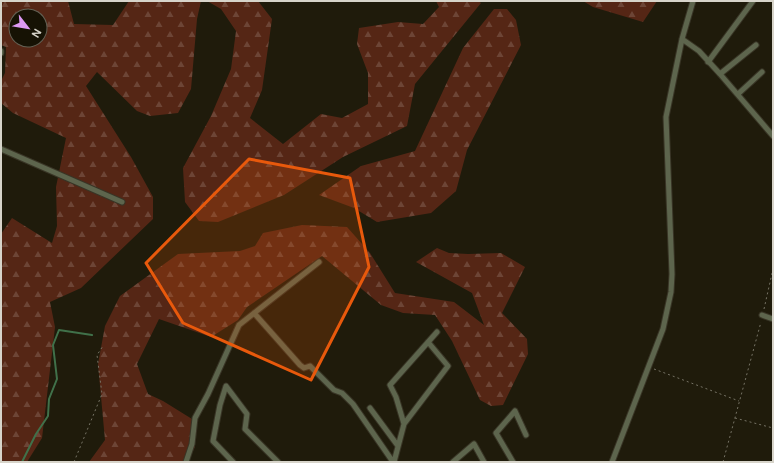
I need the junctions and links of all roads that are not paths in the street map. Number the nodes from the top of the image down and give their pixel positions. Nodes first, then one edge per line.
1 (693, 1) edge
2 (753, 1) edge
3 (682, 39) junction
4 (756, 45) dead end
5 (708, 62) junction
6 (762, 72) dead end
7 (720, 74) junction
8 (738, 94) junction
9 (773, 136) edge
10 (1, 149) edge
11 (122, 202) dead end
12 (319, 262) dead end
13 (254, 313) junction
14 (762, 315) road end
15 (773, 319) edge
16 (437, 332) dead end
17 (428, 342) junction
18 (370, 408) dead end
19 (404, 424) junction
20 (526, 435) dead end
21 (398, 446) junction
22 (186, 462) edge
23 (233, 462) edge
24 (278, 462) edge
25 (393, 462) edge
26 (453, 462) edge
27 (484, 462) edge
28 (513, 462) edge
29 (612, 462) edge

1 - 3 street
2 - 5 street
3 - 5 street
3 - 29 street
4 - 7 street
5 - 7 street
6 - 8 street
7 - 8 street
8 - 9 street
10 - 11 street
12 - 13 street
13 - 22 street
13 - 25 street
14 - 15 street
16 - 17 street
17 - 19 street
17 - 19 street
18 - 21 street
19 - 21 street
20 - 28 street
21 - 25 street
23 - 24 street
26 - 27 street

